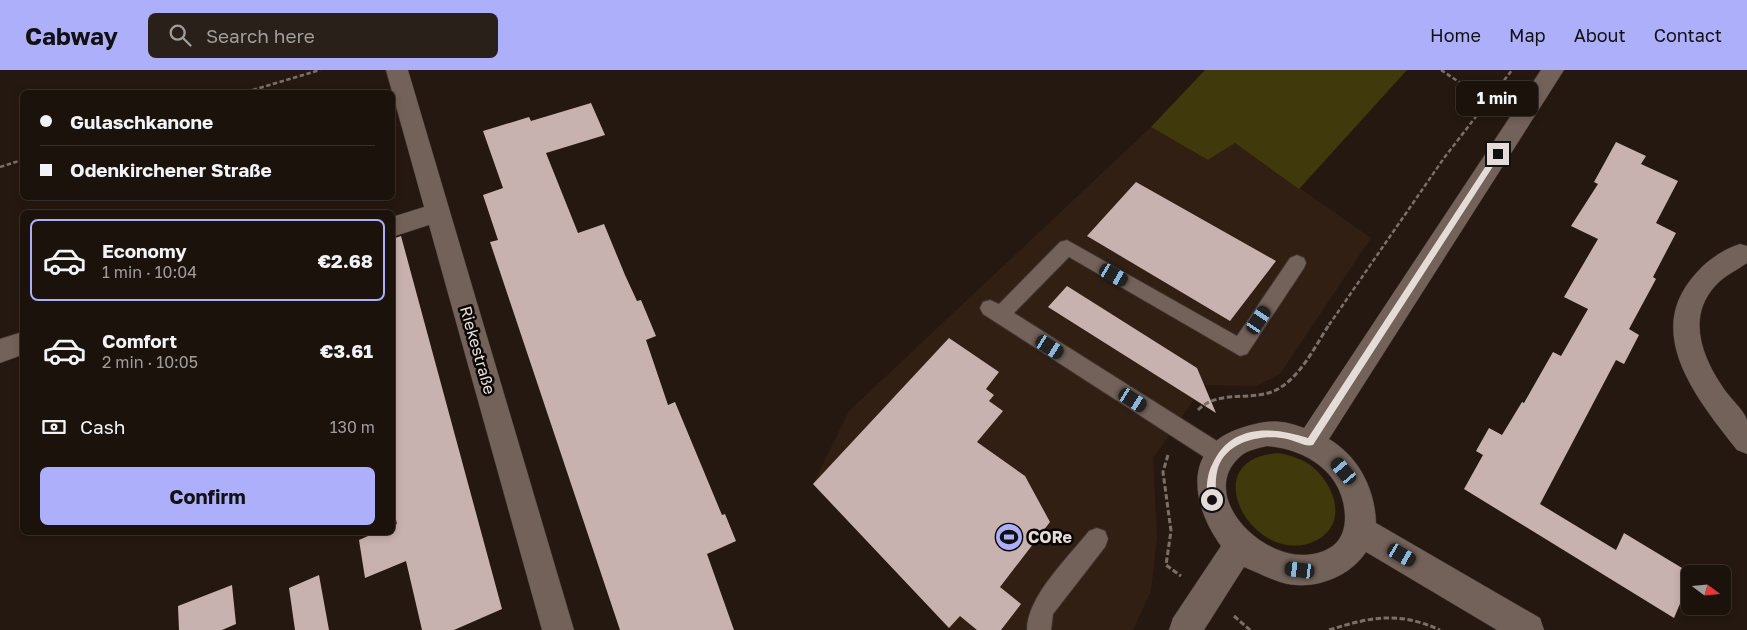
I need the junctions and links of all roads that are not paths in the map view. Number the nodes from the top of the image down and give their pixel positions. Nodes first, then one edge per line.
1 (396, 70) edge
2 (1553, 70) edge
3 (438, 212) junction
4 (395, 226) edge
5 (1740, 254) dead end
6 (1297, 263) dead end
7 (20, 345) edge
8 (0, 351) edge
9 (1747, 441) edge
10 (1310, 443) junction
11 (1220, 455) junction
12 (1360, 532) junction
13 (1097, 539) dead end
14 (1240, 546) junction
15 (558, 630) edge
16 (1039, 630) edge
17 (1185, 630) edge
18 (1528, 630) edge

1 - 3 main road, Riekestraße
2 - 10 main road
3 - 4 main road
3 - 15 main road, Riekestraße
5 - 9 main road
6 - 11 lane
7 - 8 main road
10 - 11 main road
10 - 12 main road
11 - 14 main road
12 - 14 main road
12 - 18 main road
13 - 16 lane
14 - 17 main road

